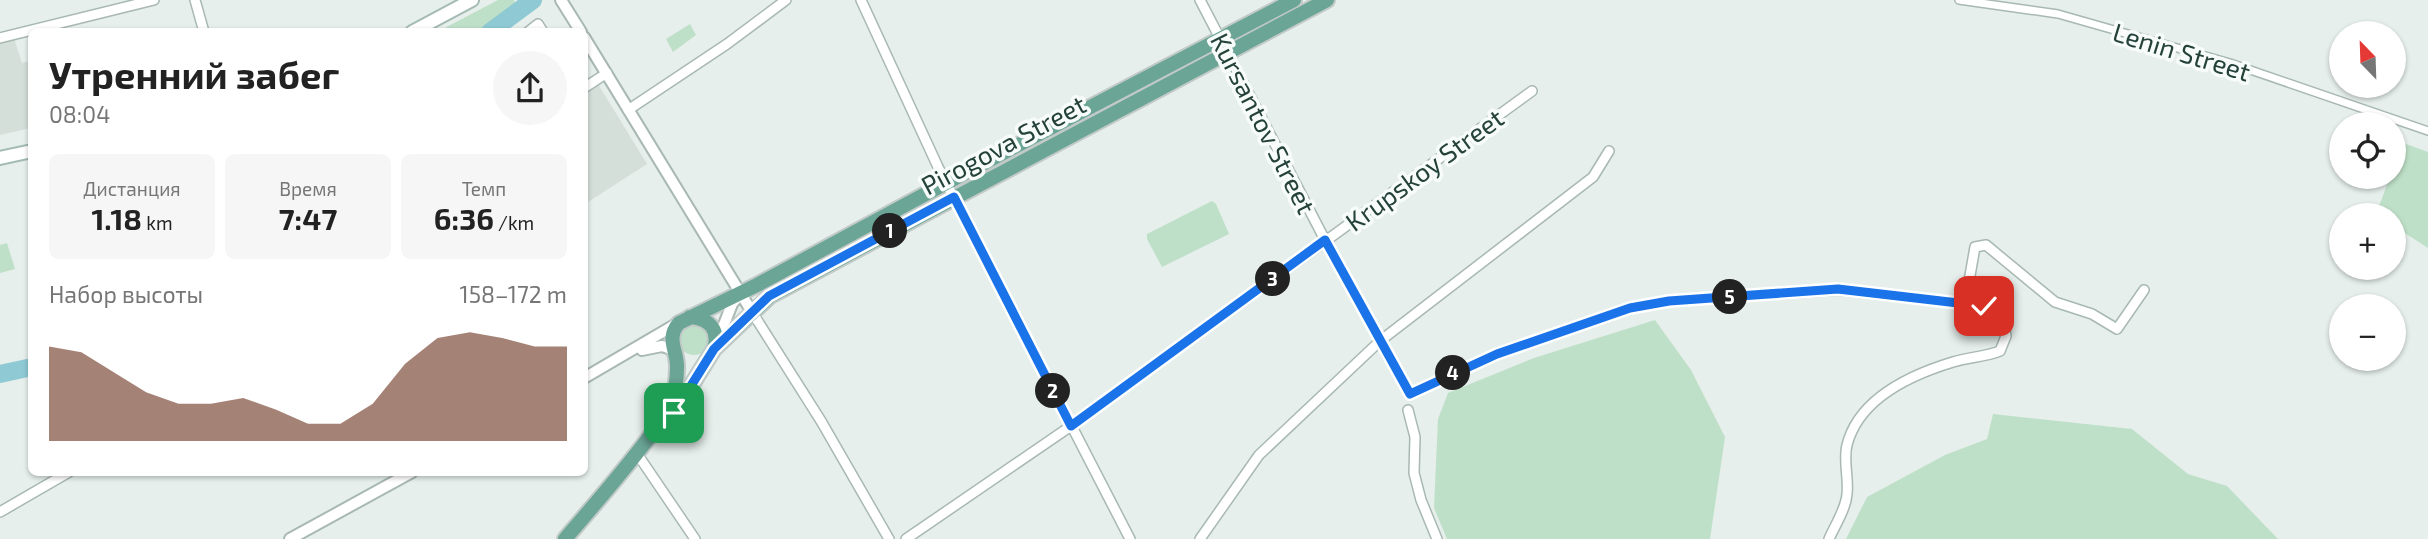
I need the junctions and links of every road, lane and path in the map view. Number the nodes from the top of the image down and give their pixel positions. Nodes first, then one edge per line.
1 (155, 0) edge
2 (195, 0) edge
3 (472, 0) edge
4 (561, 0) edge
5 (786, 0) edge
6 (861, 0) edge
7 (1200, 0) edge
8 (1294, 0) edge
9 (1327, 0) edge
10 (1959, 0) edge
11 (41, 28) edge
12 (203, 28) edge
13 (420, 28) edge
14 (578, 28) edge
15 (28, 31) edge
16 (0, 38) edge
17 (588, 43) edge
18 (1224, 47) junction
19 (605, 71) junction
20 (588, 83) edge
21 (1532, 91) dead end
22 (628, 110) junction
23 (2428, 131) edge
24 (1609, 150) dead end
25 (28, 152) edge
26 (0, 158) edge
27 (946, 183) junction
28 (954, 197) junction
29 (1325, 240) junction
30 (2144, 290) dead end
31 (740, 294) junction
32 (1965, 304) junction
33 (752, 312) junction
34 (686, 319) junction
35 (1380, 341) junction
36 (713, 351) junction
37 (675, 353) junction
38 (620, 359) junction
39 (588, 376) edge
40 (1408, 410) dead end
41 (672, 411) junction
42 (1071, 426) junction
43 (639, 456) junction
44 (62, 476) edge
45 (405, 476) edge
46 (0, 512) edge
47 (290, 539) edge
48 (565, 539) edge
49 (573, 539) edge
50 (695, 539) edge
51 (889, 539) edge
52 (906, 539) edge
53 (1130, 539) edge
54 (1200, 539) edge
55 (1437, 539) edge
56 (1829, 539) edge

1 - 11 street
2 - 12 street
3 - 13 main road
4 - 14 street
5 - 22 street
6 - 27 street
7 - 18 street, Kursantov Street
8 - 18 main road, Pirogova Street
9 - 18 main road, Pirogova Street
10 - 23 street, Lenin Street
15 - 16 street
17 - 19 street
18 - 27 main road, Pirogova Street
18 - 28 main road, Pirogova Street
18 - 29 street, Kursantov Street
19 - 20 street
19 - 22 street
21 - 29 street, Krupskoy Street
22 - 31 street
24 - 35 street
25 - 26 main road
27 - 28 street
27 - 31 main road, Pirogova Street
28 - 33 main road, Pirogova Street
28 - 42 street
29 - 35 street, Kursantov Street
29 - 42 street, Krupskoy Street
30 - 32 street
31 - 33 street
31 - 34 main road, Pirogova Street
31 - 36 street
32 - 35 street, Kursantov Street
32 - 56 street
33 - 36 main road, Pirogova Street
33 - 51 street
34 - 36 main road
34 - 37 main road
34 - 38 street
35 - 54 street
36 - 37 main road
36 - 41 main road, Pirogova Street
37 - 38 street
37 - 41 main road
38 - 39 street
40 - 55 street
41 - 43 main road, Pirogova Street
42 - 52 street, Krupskoy Street
42 - 53 street
43 - 48 main road
43 - 49 main road
43 - 50 street
44 - 46 street
45 - 47 street

